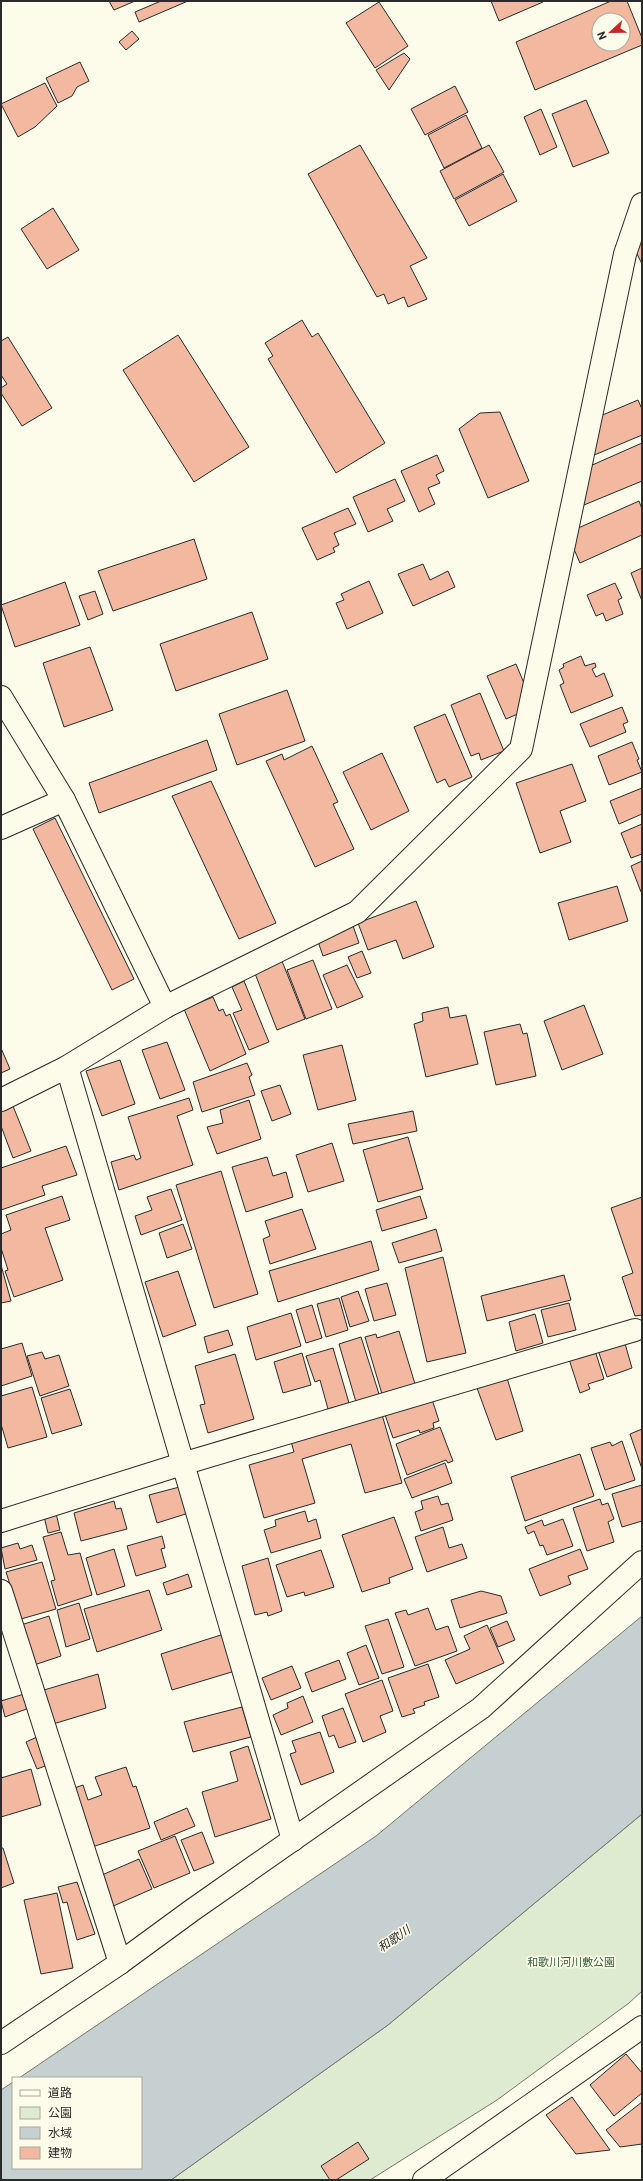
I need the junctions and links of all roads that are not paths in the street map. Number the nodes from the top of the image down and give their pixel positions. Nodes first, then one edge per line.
1 (642, 204) edge
2 (1, 697) edge
3 (64, 800) junction
4 (1, 828) edge
5 (165, 1007) junction
6 (67, 1067) junction
7 (1, 1100) edge
8 (635, 1330) dead end
9 (182, 1464) junction
10 (1, 1521) edge
11 (642, 1562) edge
12 (1, 1591) edge
13 (293, 1840) junction
14 (120, 1963) junction
15 (642, 2027) edge
16 (1, 2043) edge
17 (424, 2180) edge

1 - 5 street
2 - 3 street
3 - 4 street
3 - 5 street
5 - 6 street
6 - 7 street
6 - 9 street
8 - 9 street
9 - 10 street
9 - 13 street
11 - 13 street
12 - 14 street
13 - 14 street
14 - 16 street
15 - 17 street

